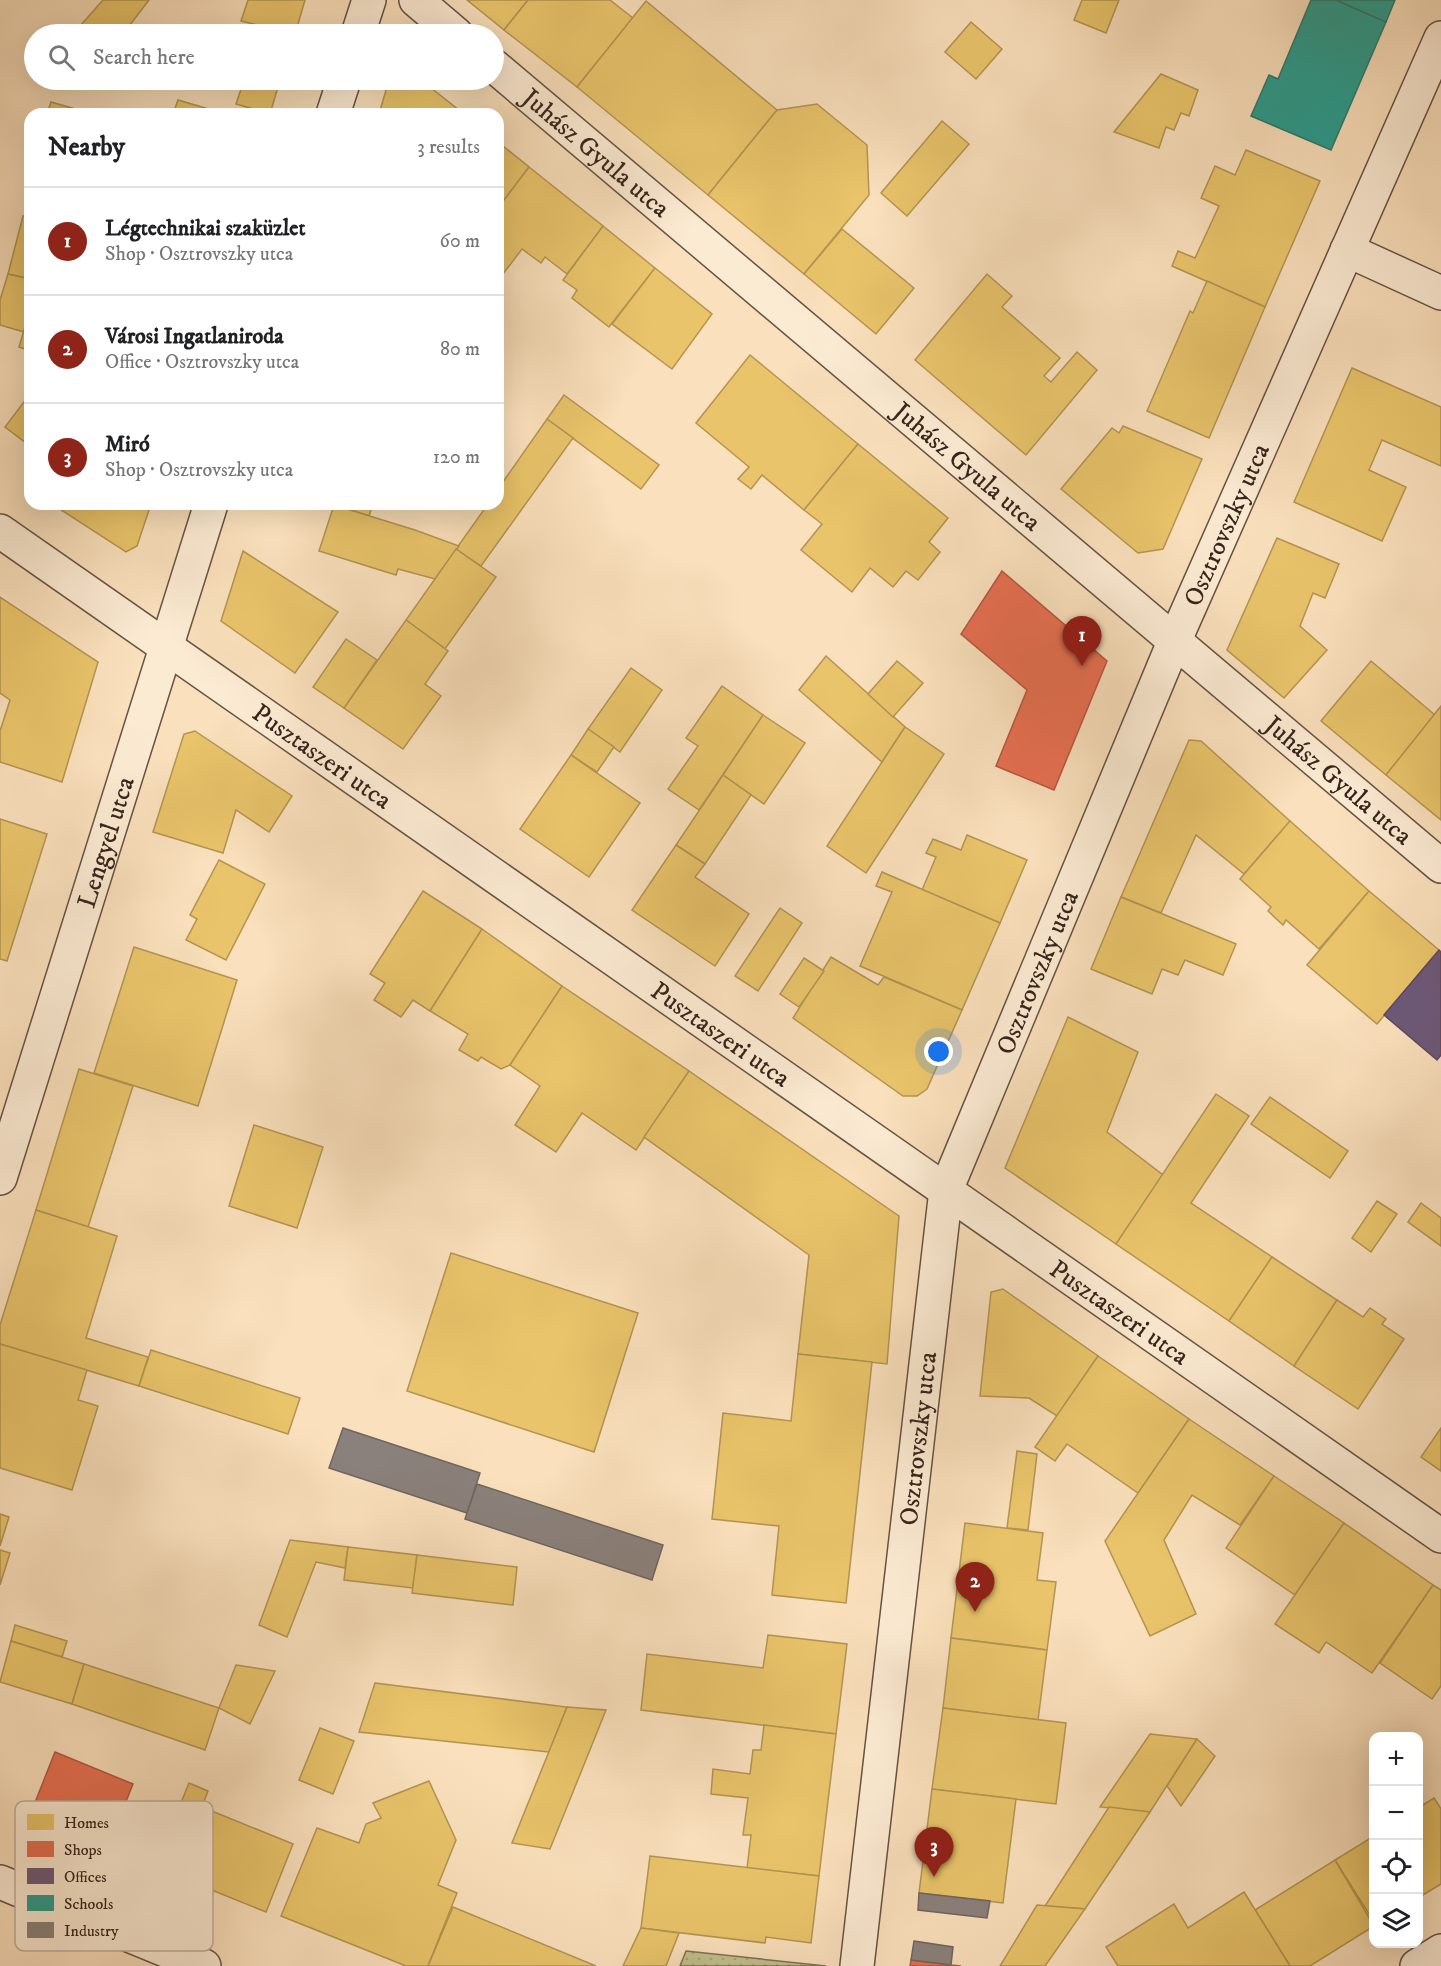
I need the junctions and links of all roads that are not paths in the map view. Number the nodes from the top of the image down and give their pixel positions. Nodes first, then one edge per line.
1 (369, 0) edge
2 (416, 0) edge
3 (361, 24) edge
4 (444, 24) edge
5 (1441, 38) edge
6 (504, 74) edge
7 (341, 90) edge
8 (335, 108) edge
9 (1347, 250) junction
10 (1441, 293) edge
11 (209, 510) edge
12 (0, 531) edge
13 (1174, 642) junction
14 (167, 646) junction
15 (1441, 866) edge
16 (0, 1178) edge
17 (946, 1190) junction
18 (1441, 1536) edge
19 (0, 1882) edge
20 (15, 1888) edge
21 (168, 1951) edge
22 (1441, 1951) edge
23 (204, 1966) edge
24 (857, 1966) edge
25 (1417, 1966) edge

1 - 3 street
2 - 4 street
5 - 9 street, Osztrovszky utca
6 - 13 street, Juhász Gyula utca
7 - 8 street
9 - 10 street
9 - 13 street, Osztrovszky utca
11 - 14 street, Lengyel utca
12 - 14 street, Pusztaszeri utca
13 - 15 street, Juhász Gyula utca
13 - 17 street, Osztrovszky utca
14 - 16 street, Lengyel utca
14 - 17 street, Pusztaszeri utca
17 - 18 street, Pusztaszeri utca
17 - 24 street, Osztrovszky utca
19 - 20 street
21 - 23 street
22 - 25 street

